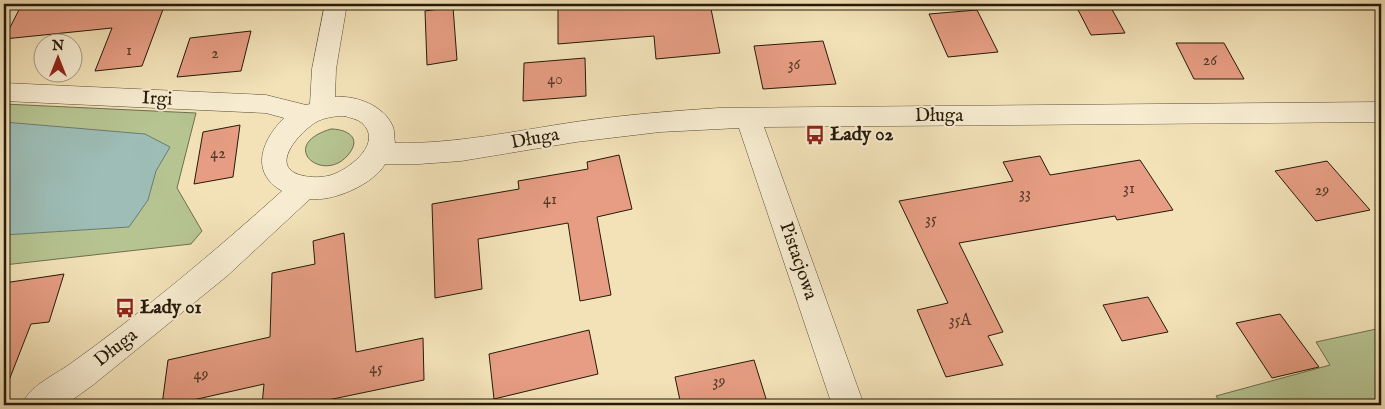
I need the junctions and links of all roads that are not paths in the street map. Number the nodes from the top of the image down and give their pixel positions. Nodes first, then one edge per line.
1 (336, 4) edge
2 (4, 92) edge
3 (315, 112) junction
4 (1381, 112) edge
5 (748, 118) junction
6 (379, 153) junction
7 (304, 188) junction
8 (38, 405) edge
9 (848, 405) edge

1 - 3 street
2 - 3 street, Irgi
3 - 6 street
3 - 7 street
4 - 5 street, Długa
5 - 6 street, Długa
5 - 9 street, Pistacjowa
6 - 7 street
7 - 8 street, Długa

